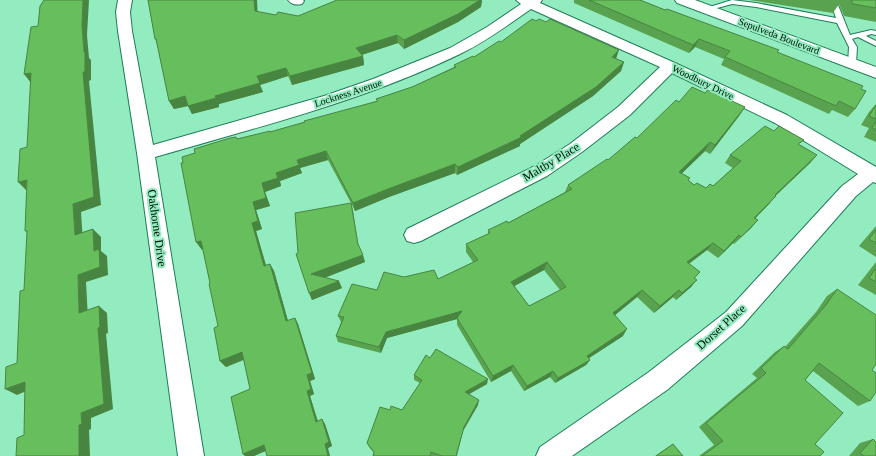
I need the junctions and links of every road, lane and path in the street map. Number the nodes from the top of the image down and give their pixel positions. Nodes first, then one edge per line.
1 (125, 0) edge
2 (682, 0) edge
3 (833, 0) edge
4 (530, 1) edge
5 (732, 1) edge
6 (706, 9) junction
7 (840, 21) junction
8 (876, 33) edge
9 (859, 35) junction
10 (848, 38) junction
11 (876, 44) edge
12 (852, 64) junction
13 (670, 66) junction
14 (876, 73) edge
15 (146, 153) junction
16 (874, 175) edge
17 (414, 235) dead end
18 (191, 456) edge
19 (549, 456) edge

1 - 15 street, Oakhorne Drive
2 - 6 main road, Sepulveda Boulevard
3 - 7 lane
4 - 13 street, Woodbury Drive
4 - 15 street, Lockness Avenue
5 - 6 lane
5 - 7 lane
6 - 12 main road, Sepulveda Boulevard
7 - 10 lane
8 - 9 lane
9 - 10 lane
9 - 11 lane
10 - 12 lane
12 - 14 main road, Sepulveda Boulevard
13 - 16 street, Woodbury Drive
13 - 17 street, Maltby Place
15 - 18 street, Oakhorne Drive
16 - 19 street, Dorset Place

